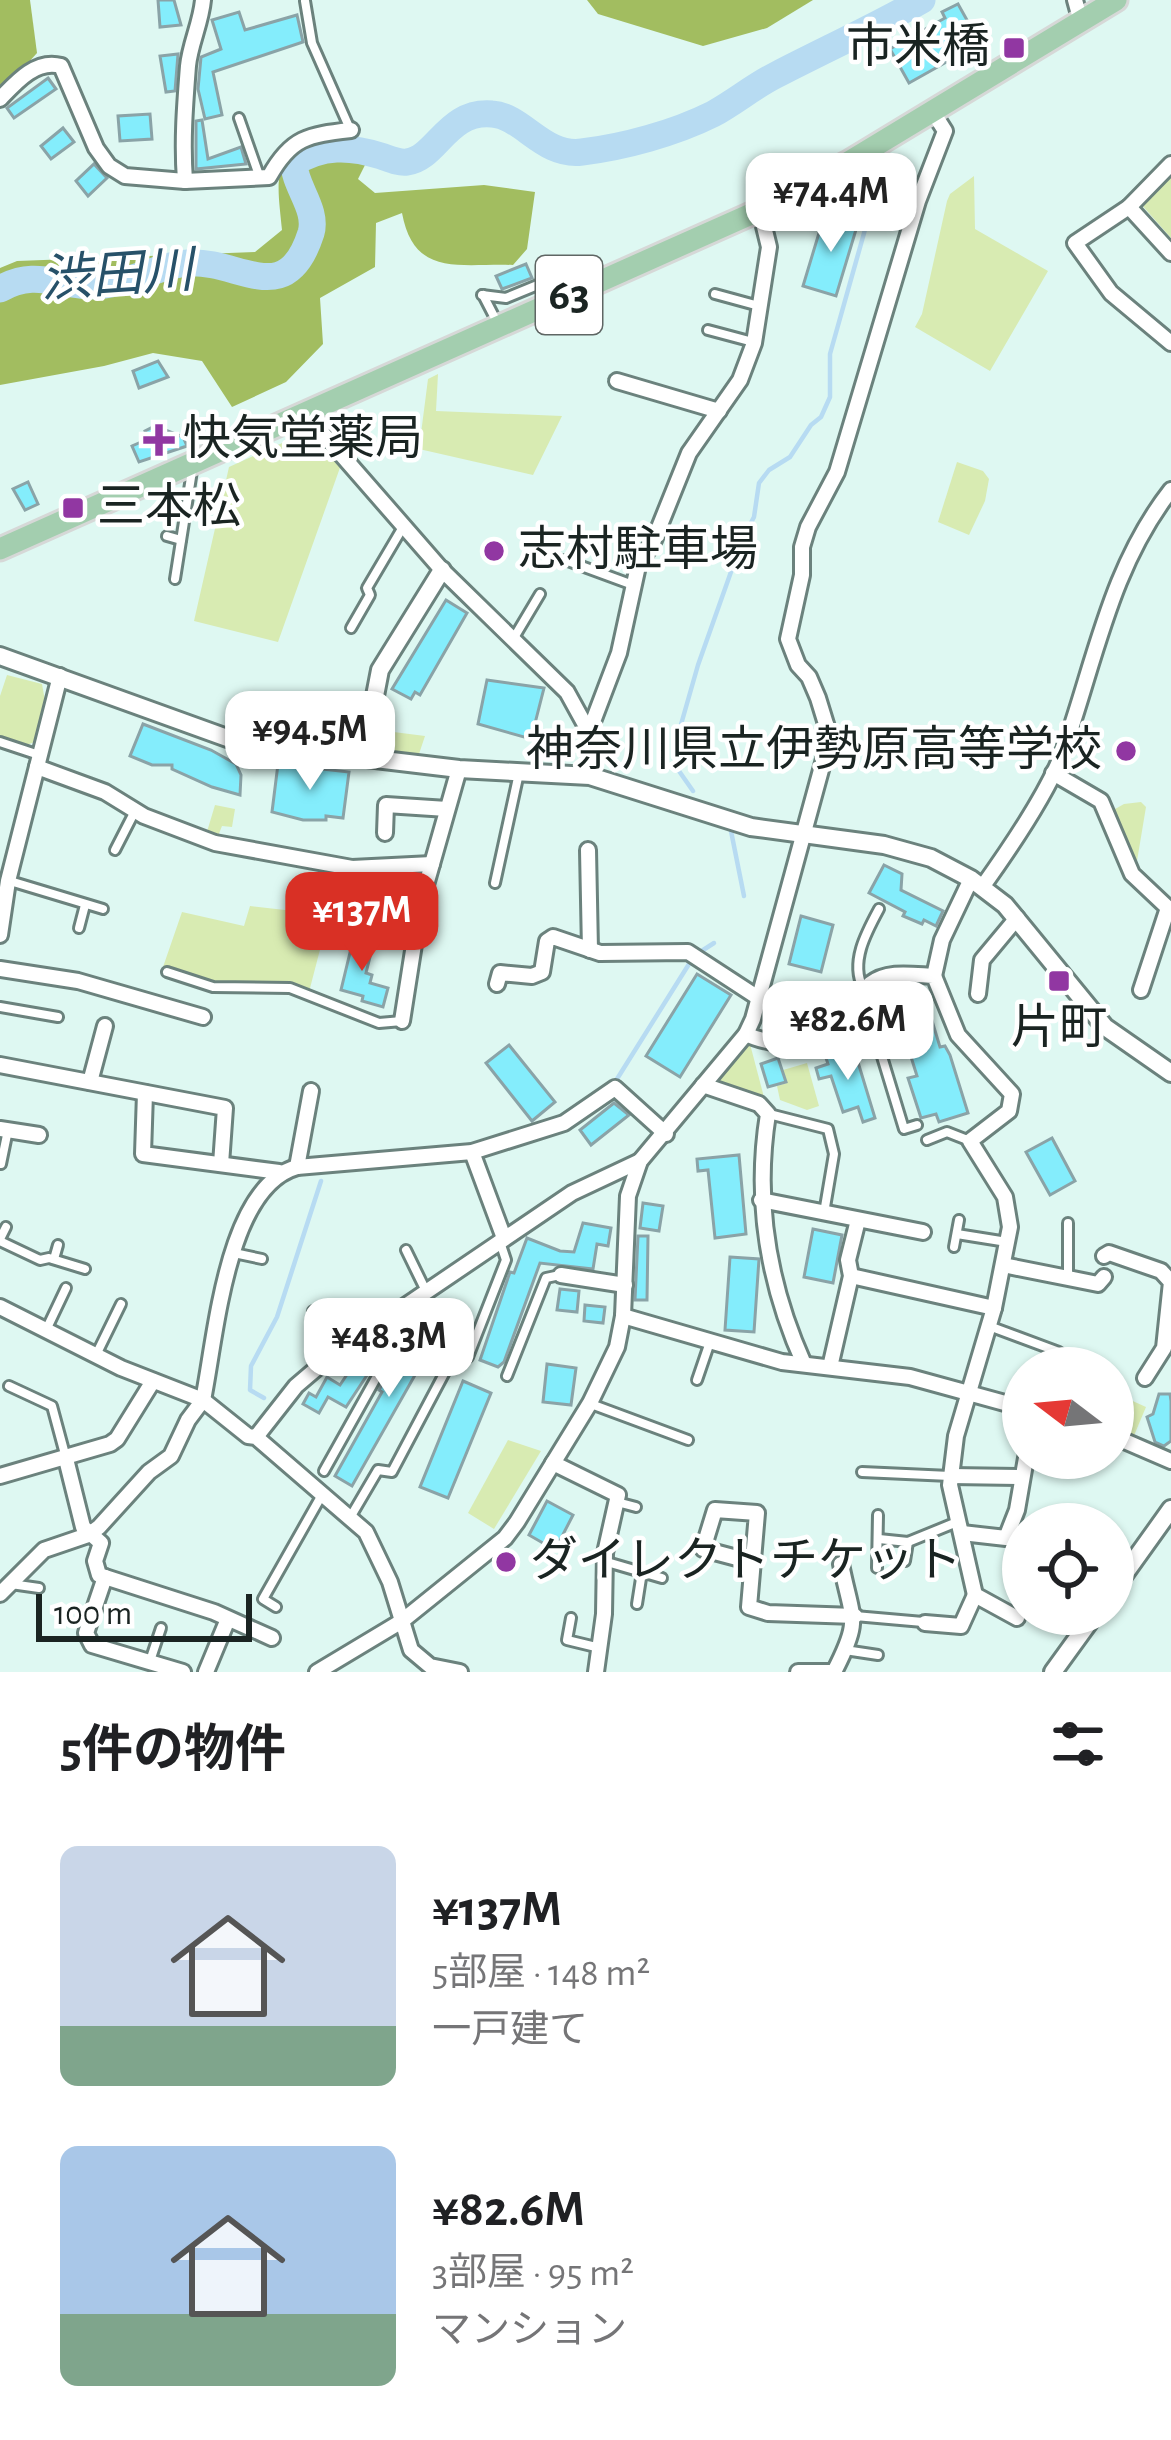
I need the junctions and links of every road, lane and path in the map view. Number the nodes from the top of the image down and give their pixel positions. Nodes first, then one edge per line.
1 (203, 0) edge
2 (1116, 0) edge
3 (305, 1) edge
4 (1078, 11) edge
5 (0, 100) edge
6 (933, 112) junction
7 (239, 118) dead end
8 (351, 130) joint
9 (1171, 164) edge
10 (260, 178) junction
11 (185, 181) junction
12 (1130, 207) junction
13 (760, 210) junction
14 (1171, 253) edge
15 (577, 292) junction
16 (715, 294) dead end
17 (760, 306) junction
18 (499, 327) junction
19 (708, 330) dead end
20 (754, 343) junction
21 (1171, 344) edge
22 (617, 381) dead end
23 (719, 411) junction
24 (305, 413) junction
25 (194, 463) junction
26 (1171, 490) edge
27 (404, 526) junction
28 (167, 536) dead end
29 (181, 540) junction
30 (0, 549) edge
31 (565, 560) dead end
32 (442, 570) junction
33 (175, 579) dead end
34 (632, 585) junction
35 (541, 594) dead end
36 (351, 628) dead end
37 (512, 642) junction
38 (0, 656) edge
39 (60, 676) junction
40 (589, 732) junction
41 (0, 742) edge
42 (363, 758) junction
43 (39, 761) junction
44 (458, 769) junction
45 (519, 771) junction
46 (1053, 772) junction
47 (590, 776) junction
48 (447, 809) junction
49 (135, 811) junction
50 (385, 833) dead end
51 (801, 836) junction
52 (115, 850) dead end
53 (588, 850) dead end
54 (432, 864) junction
55 (8, 881) junction
56 (977, 882) junction
57 (495, 883) dead end
58 (86, 905) junction
59 (103, 909) dead end
60 (879, 909) dead end
61 (1016, 918) junction
62 (79, 928) dead end
63 (0, 934) edge
64 (1166, 938) edge
65 (590, 950) junction
66 (0, 969) edge
67 (167, 972) dead end
68 (499, 972) dead end
69 (934, 976) junction
70 (976, 986) dead end
71 (1142, 990) dead end
72 (861, 993) junction
73 (760, 999) junction
74 (0, 1007) edge
75 (58, 1017) dead end
76 (203, 1017) dead end
77 (402, 1021) joint
78 (105, 1026) dead end
79 (746, 1034) junction
80 (0, 1065) edge
81 (1171, 1073) edge
82 (90, 1082) junction
83 (703, 1085) junction
84 (311, 1091) dead end
85 (145, 1094) junction
86 (767, 1114) junction
87 (917, 1125) dead end
88 (4, 1129) edge
89 (666, 1134) junction
90 (39, 1135) dead end
91 (927, 1139) dead end
92 (970, 1141) junction
93 (472, 1151) junction
94 (640, 1161) junction
95 (1, 1164) edge
96 (220, 1164) junction
97 (297, 1167) junction
98 (279, 1172) junction
99 (761, 1200) junction
100 (824, 1213) junction
101 (858, 1220) junction
102 (959, 1220) dead end
103 (1069, 1223) dead end
104 (6, 1226) dead end
105 (923, 1232) dead end
106 (957, 1234) junction
107 (502, 1239) junction
108 (0, 1240) edge
109 (1008, 1243) junction
110 (58, 1245) dead end
111 (954, 1247) dead end
112 (406, 1250) dead end
113 (233, 1252) junction
114 (1104, 1256) joint
115 (54, 1259) junction
116 (262, 1259) dead end
117 (1004, 1265) junction
118 (85, 1269) dead end
119 (561, 1275) joint
120 (851, 1276) junction
121 (1104, 1277) joint
122 (1068, 1278) junction
123 (625, 1285) junction
124 (66, 1288) dead end
125 (426, 1291) junction
126 (121, 1304) dead end
127 (0, 1307) edge
128 (401, 1308) junction
129 (994, 1308) junction
130 (313, 1311) dead end
131 (623, 1316) junction
132 (989, 1326) junction
133 (47, 1328) junction
134 (710, 1341) junction
135 (1046, 1347) edge
136 (97, 1353) junction
137 (330, 1357) junction
138 (468, 1357) dead end
139 (804, 1364) junction
140 (830, 1367) junction
141 (445, 1372) dead end
142 (507, 1376) dead end
143 (1145, 1378) dead end
144 (697, 1380) dead end
145 (153, 1381) junction
146 (9, 1386) dead end
147 (969, 1393) junction
148 (203, 1400) junction
149 (1002, 1402) edge
150 (590, 1403) junction
151 (256, 1437) junction
152 (688, 1440) dead end
153 (1134, 1445) edge
154 (66, 1459) junction
155 (1171, 1461) edge
156 (553, 1463) junction
157 (324, 1472) dead end
158 (862, 1472) dead end
159 (874, 1473) junction
160 (0, 1476) edge
161 (951, 1476) junction
162 (1002, 1477) edge
163 (1022, 1479) edge
164 (873, 1486) dead end
165 (324, 1492) junction
166 (617, 1502) junction
167 (635, 1507) dead end
168 (1171, 1509) edge
169 (878, 1515) dead end
170 (352, 1516) junction
171 (960, 1527) junction
172 (88, 1535) junction
173 (879, 1539) junction
174 (908, 1542) junction
175 (282, 1543) dead end
176 (292, 1550) junction
177 (905, 1561) dead end
178 (1134, 1561) edge
179 (605, 1562) junction
180 (752, 1562) junction
181 (841, 1564) dead end
182 (877, 1568) dead end
183 (642, 1572) junction
184 (105, 1577) junction
185 (662, 1578) dead end
186 (39, 1588) dead end
187 (5, 1589) edge
188 (254, 1593) dead end
189 (975, 1595) junction
190 (263, 1599) junction
191 (637, 1604) dead end
192 (276, 1607) dead end
193 (1002, 1610) edge
194 (855, 1616) junction
195 (228, 1618) junction
196 (572, 1618) dead end
197 (403, 1621) junction
198 (925, 1623) joint
199 (161, 1628) dead end
200 (1082, 1635) edge
201 (272, 1638) dead end
202 (600, 1648) junction
203 (845, 1650) junction
204 (878, 1655) dead end
205 (149, 1663) junction
206 (1060, 1670) edge
207 (183, 1672) edge
208 (206, 1672) edge
209 (317, 1672) edge
210 (460, 1672) edge
211 (596, 1672) edge
212 (798, 1672) edge
213 (832, 1672) edge

1 - 11 street
2 - 4 main road, 63
3 - 8 lane
4 - 6 main road, 63
5 - 11 street
6 - 13 main road, 63
6 - 51 street
7 - 10 lane
8 - 10 street
9 - 12 street
10 - 11 street
12 - 14 street
12 - 21 street
13 - 15 main road, 63
13 - 17 street
15 - 18 main road, 63
15 - 18 lane
16 - 17 lane
17 - 20 street
18 - 24 main road, 63
19 - 20 lane
20 - 23 street
22 - 23 street
23 - 34 street
24 - 25 main road, 63
24 - 27 street
25 - 29 lane
25 - 30 main road, 63
26 - 46 street
27 - 32 street
27 - 36 lane
28 - 29 lane
29 - 33 lane
31 - 34 lane
32 - 37 street
32 - 42 street
34 - 40 street
35 - 37 lane
37 - 40 street
38 - 39 street
39 - 42 street
39 - 43 street
40 - 47 street
41 - 43 lane
42 - 44 street
43 - 49 street
43 - 55 street
44 - 45 street
44 - 48 street
45 - 47 street
45 - 57 lane
46 - 56 street
46 - 64 street
47 - 51 street
48 - 50 street
48 - 54 street
49 - 52 lane
49 - 54 street
51 - 56 street
51 - 73 street
53 - 65 street
54 - 77 street
55 - 58 lane
55 - 63 street
56 - 61 street
56 - 69 street
58 - 59 lane
58 - 62 lane
60 - 72 lane
61 - 70 street
61 - 81 street
64 - 71 street
65 - 68 street
65 - 73 street
66 - 76 street
67 - 77 lane
69 - 72 street
69 - 92 street
72 - 79 street
72 - 87 lane
73 - 79 street
74 - 75 lane
78 - 82 street
79 - 83 street
80 - 82 street
82 - 85 street
83 - 86 street
83 - 89 street
84 - 97 street
85 - 96 street
85 - 96 street
86 - 99 street
86 - 100 lane
88 - 90 street
88 - 95 lane
89 - 93 street
89 - 94 street
91 - 92 lane
92 - 109 street
93 - 97 street
93 - 107 street
94 - 107 street
94 - 123 street
96 - 98 street
97 - 98 street
98 - 113 street
99 - 100 street
99 - 139 street
100 - 101 street
101 - 105 street
101 - 120 street
102 - 106 lane
103 - 122 lane
104 - 108 lane
106 - 109 lane
106 - 111 lane
107 - 125 street
107 - 138 lane
108 - 115 lane
109 - 117 street
110 - 115 lane
112 - 125 lane
113 - 116 lane
113 - 148 street
114 - 121 lane
114 - 143 street
115 - 118 lane
117 - 122 street
117 - 129 street
119 - 123 street
119 - 142 lane
120 - 129 street
120 - 140 street
121 - 122 street
123 - 131 street
124 - 133 lane
125 - 128 street
126 - 136 lane
127 - 133 street
128 - 137 street
128 - 157 lane
129 - 132 street
130 - 137 lane
131 - 134 street
131 - 150 street
132 - 135 lane
132 - 147 street
133 - 136 street
134 - 139 street
134 - 144 lane
136 - 145 street
137 - 151 street
139 - 140 street
140 - 147 street
141 - 170 lane
145 - 148 street
145 - 154 street
146 - 154 lane
147 - 149 street
147 - 161 street
148 - 151 street
148 - 172 street
150 - 152 lane
150 - 156 street
151 - 165 street
153 - 155 street
154 - 160 street
154 - 172 street
156 - 166 street
156 - 197 street
158 - 159 lane
159 - 161 lane
159 - 164 lane
161 - 162 street
161 - 171 street
163 - 171 street
165 - 170 street
165 - 176 lane
166 - 167 lane
166 - 179 street
168 - 178 street
169 - 173 lane
170 - 197 street
171 - 174 lane
171 - 189 street
172 - 184 street
172 - 187 street
173 - 174 lane
173 - 182 lane
174 - 177 lane
175 - 176 lane
176 - 190 lane
179 - 183 lane
179 - 202 street
180 - 180 street
180 - 194 street
181 - 194 street
183 - 185 lane
183 - 191 lane
184 - 195 street
184 - 205 street
186 - 187 lane
188 - 190 lane
189 - 193 street
189 - 198 street
190 - 192 lane
194 - 198 lane
194 - 203 street
195 - 201 street
195 - 208 street
196 - 202 lane
197 - 209 street
197 - 210 street
199 - 205 lane
200 - 206 street
202 - 211 street
203 - 204 lane
203 - 213 street
205 - 207 street
212 - 213 street

